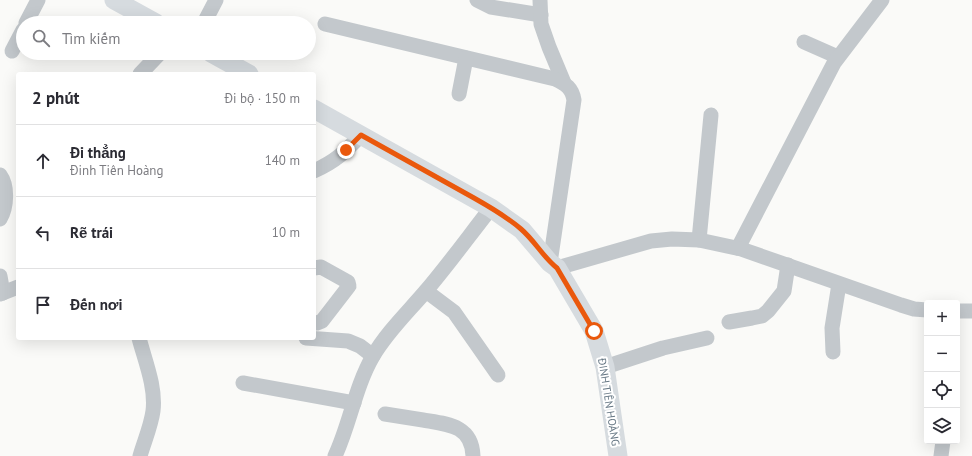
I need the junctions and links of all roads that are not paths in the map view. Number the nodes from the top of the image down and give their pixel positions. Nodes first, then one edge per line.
1 (38, 0) edge
2 (114, 0) edge
3 (216, 0) edge
4 (477, 0) edge
5 (540, 0) edge
6 (882, 0) edge
7 (30, 16) edge
8 (143, 16) edge
9 (208, 16) edge
10 (541, 16) junction
11 (325, 24) dead end
12 (804, 42) dead end
13 (16, 43) edge
14 (12, 51) dead end
15 (838, 57) junction
16 (466, 58) junction
17 (153, 60) edge
18 (224, 60) edge
19 (142, 72) edge
20 (245, 72) edge
21 (564, 83) junction
22 (459, 94) dead end
23 (316, 110) edge
24 (711, 115) dead end
25 (361, 135) junction
26 (316, 170) edge
27 (0, 175) edge
28 (491, 208) junction
29 (8, 212) edge
30 (699, 240) junction
31 (738, 248) junction
32 (788, 265) junction
33 (553, 266) junction
34 (316, 268) edge
35 (0, 276) edge
36 (839, 284) junction
37 (16, 288) edge
38 (426, 291) junction
39 (2, 293) edge
40 (924, 311) edge
41 (960, 311) edge
42 (972, 311) edge
43 (316, 322) edge
44 (729, 322) dead end
45 (707, 338) dead end
46 (316, 339) edge
47 (140, 340) edge
48 (834, 352) dead end
49 (373, 356) junction
50 (605, 367) junction
51 (498, 375) dead end
52 (243, 383) dead end
53 (354, 403) junction
54 (385, 414) dead end
55 (943, 444) edge
56 (140, 456) edge
57 (335, 456) edge
58 (473, 456) edge
59 (618, 456) edge
60 (941, 456) edge

1 - 7 street
2 - 8 main road
3 - 9 street
4 - 10 street
5 - 10 street
6 - 15 street
10 - 21 street
11 - 16 street
12 - 15 street
13 - 14 street
15 - 31 street
16 - 21 street
16 - 22 street
17 - 19 street
18 - 20 main road
21 - 33 street
23 - 25 main road, ĐINH TIÊN HOÀNG
24 - 30 street
25 - 26 street
25 - 28 main road, ĐINH TIÊN HOÀNG
27 - 29 street
28 - 33 main road, ĐINH TIÊN HOÀNG
28 - 38 street
30 - 31 street
30 - 33 street
31 - 32 street
32 - 36 street
32 - 44 street
33 - 50 main road, ĐINH TIÊN HOÀNG
34 - 43 street
35 - 39 street
36 - 40 street
36 - 48 street
37 - 39 street
38 - 49 street
38 - 51 street
41 - 42 street
45 - 50 street
46 - 49 street
47 - 56 street
49 - 53 street
50 - 59 main road, ĐINH TIÊN HOÀNG
52 - 53 street
53 - 57 street
54 - 58 street
55 - 60 street

